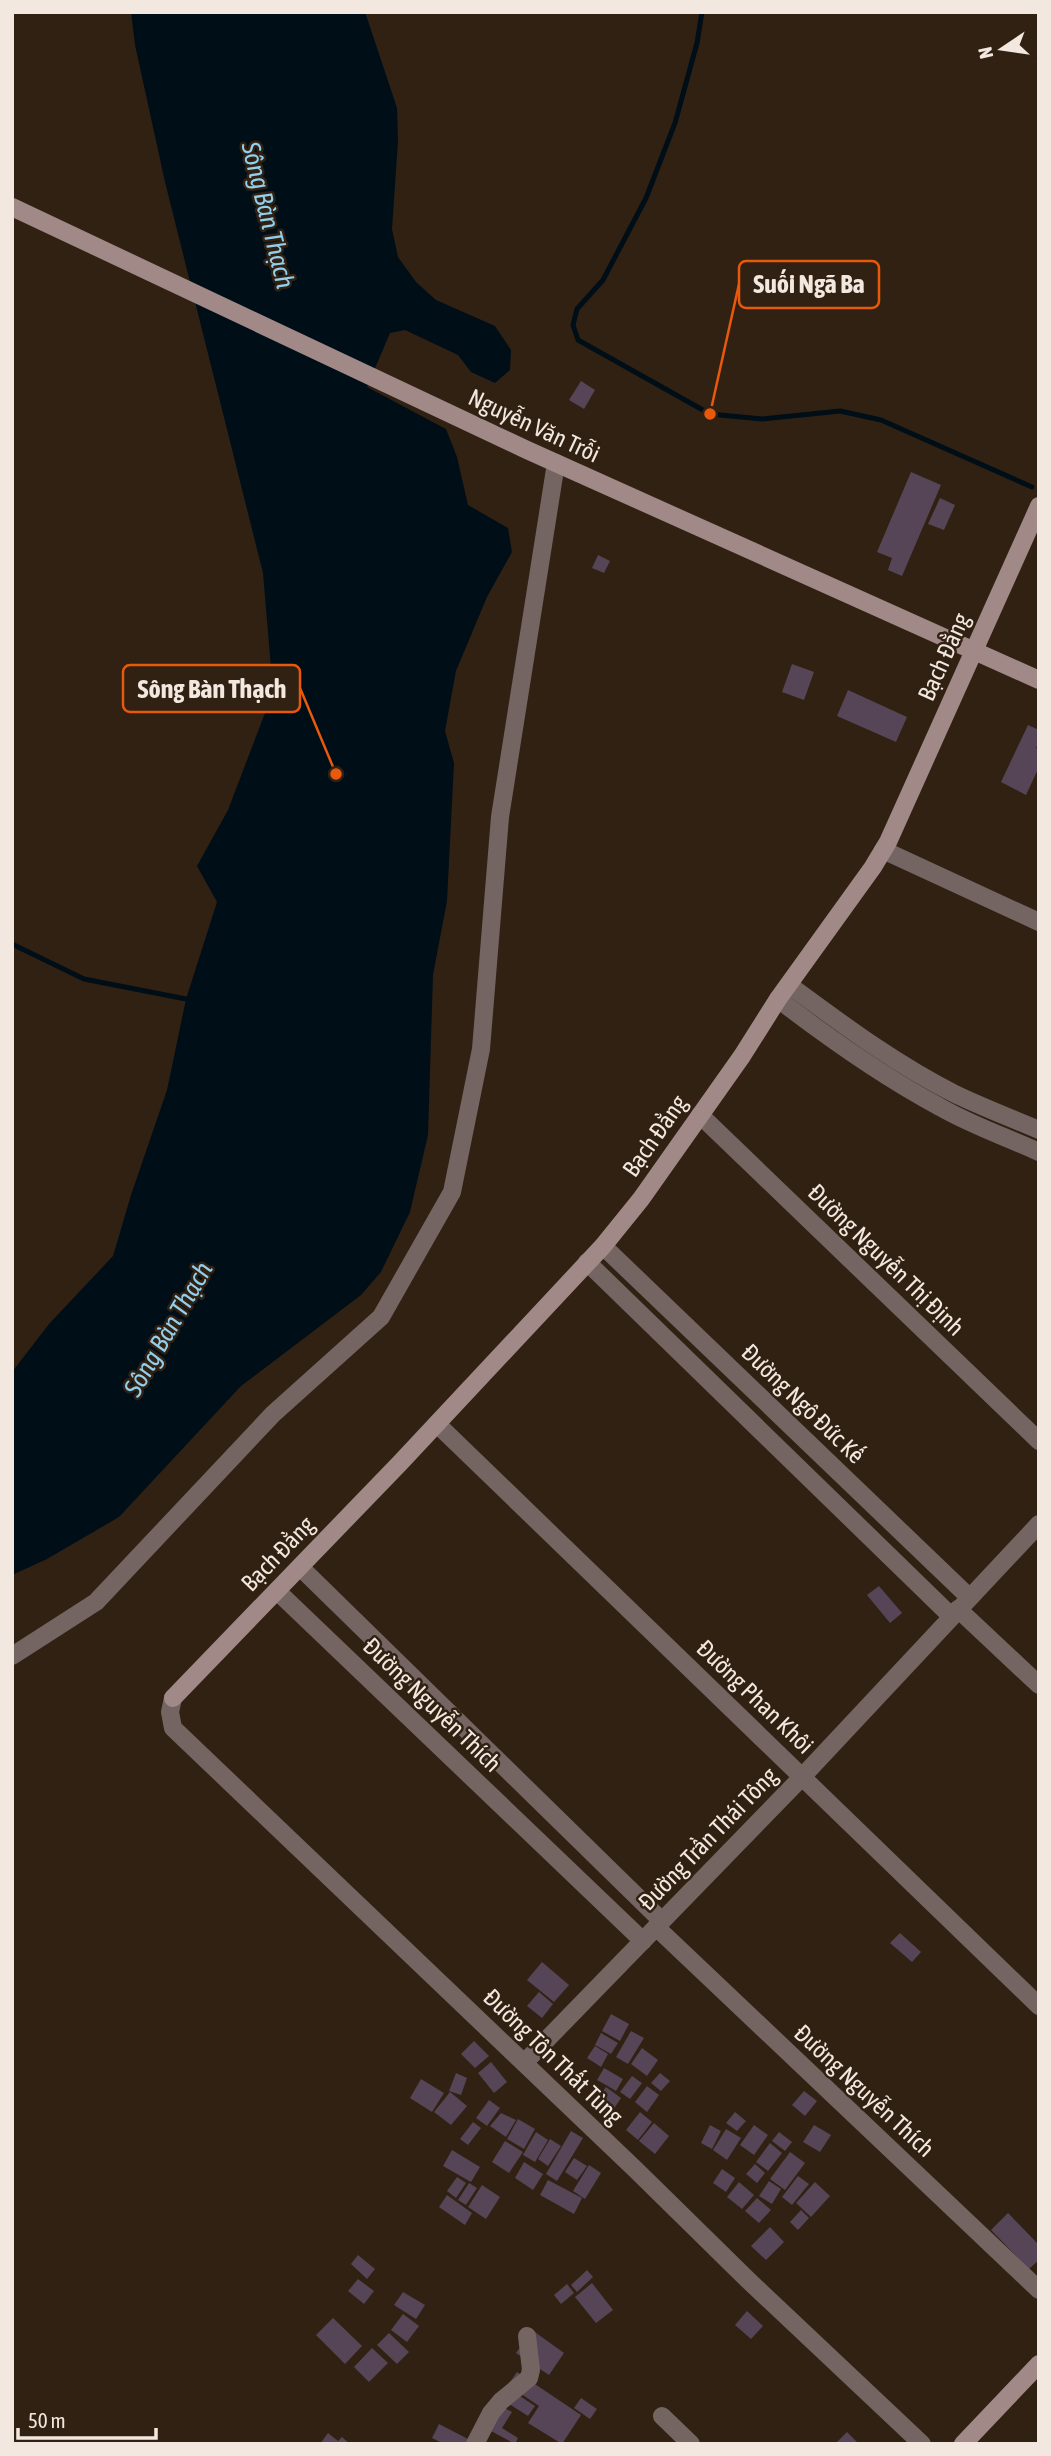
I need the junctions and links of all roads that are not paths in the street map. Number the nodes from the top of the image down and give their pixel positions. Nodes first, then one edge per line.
1 (18, 209) edge
2 (556, 464) junction
3 (1039, 506) edge
4 (974, 650) junction
5 (1039, 680) edge
6 (883, 850) junction
7 (1039, 922) edge
8 (783, 992) junction
9 (700, 1115) junction
10 (1039, 1130) edge
11 (1039, 1152) edge
12 (603, 1246) junction
13 (587, 1262) junction
14 (437, 1424) junction
15 (1039, 1441) edge
16 (1039, 1524) edge
17 (300, 1567) junction
18 (277, 1591) junction
19 (959, 1608) junction
20 (12, 1656) edge
21 (1039, 1685) edge
22 (173, 1698) joint
23 (802, 1777) junction
24 (659, 1924) junction
25 (643, 1941) junction
26 (1039, 2006) edge
27 (524, 2063) junction
28 (1039, 2290) edge
29 (527, 2336) dead end
30 (1039, 2364) edge
31 (662, 2416) dead end
32 (475, 2444) edge
33 (691, 2444) edge
34 (922, 2444) edge
35 (963, 2444) edge

1 - 2 street, Nguyễn Văn Trỗi
2 - 4 street, Nguyễn Văn Trỗi
2 - 20 street
3 - 4 street, Bạch Đằng
4 - 5 street, Nguyễn Văn Trỗi
4 - 6 street, Bạch Đằng
6 - 7 street
6 - 8 street, Bạch Đằng
8 - 9 street, Bạch Đằng
8 - 10 street
8 - 11 street
9 - 12 street, Bạch Đằng
9 - 15 street, Đường Nguyễn Thị Định
12 - 13 street, Bạch Đằng
12 - 19 street, Đường Ngô Đức Kế
13 - 14 street, Bạch Đằng
13 - 19 street, Đường Ngô Đức Kế
14 - 17 street, Bạch Đằng
14 - 23 street, Đường Phan Khôi
16 - 19 street, Đường Trần Thái Tông
17 - 18 street, Bạch Đằng
17 - 24 street, Đường Nguyễn Thích
18 - 22 street, Bạch Đằng
18 - 25 street, Đường Nguyễn Thích
19 - 21 street, Đường Ngô Đức Kế
19 - 23 street, Đường Trần Thái Tông
22 - 27 street, Đường Tôn Thất Tùng
23 - 24 street, Đường Trần Thái Tông
23 - 26 street, Đường Phan Khôi
24 - 25 street, Đường Trần Thái Tông
24 - 28 street, Đường Nguyễn Thích
25 - 27 street, Đường Trần Thái Tông
27 - 34 street, Đường Tôn Thất Tùng
29 - 32 street
30 - 35 street
31 - 33 street

